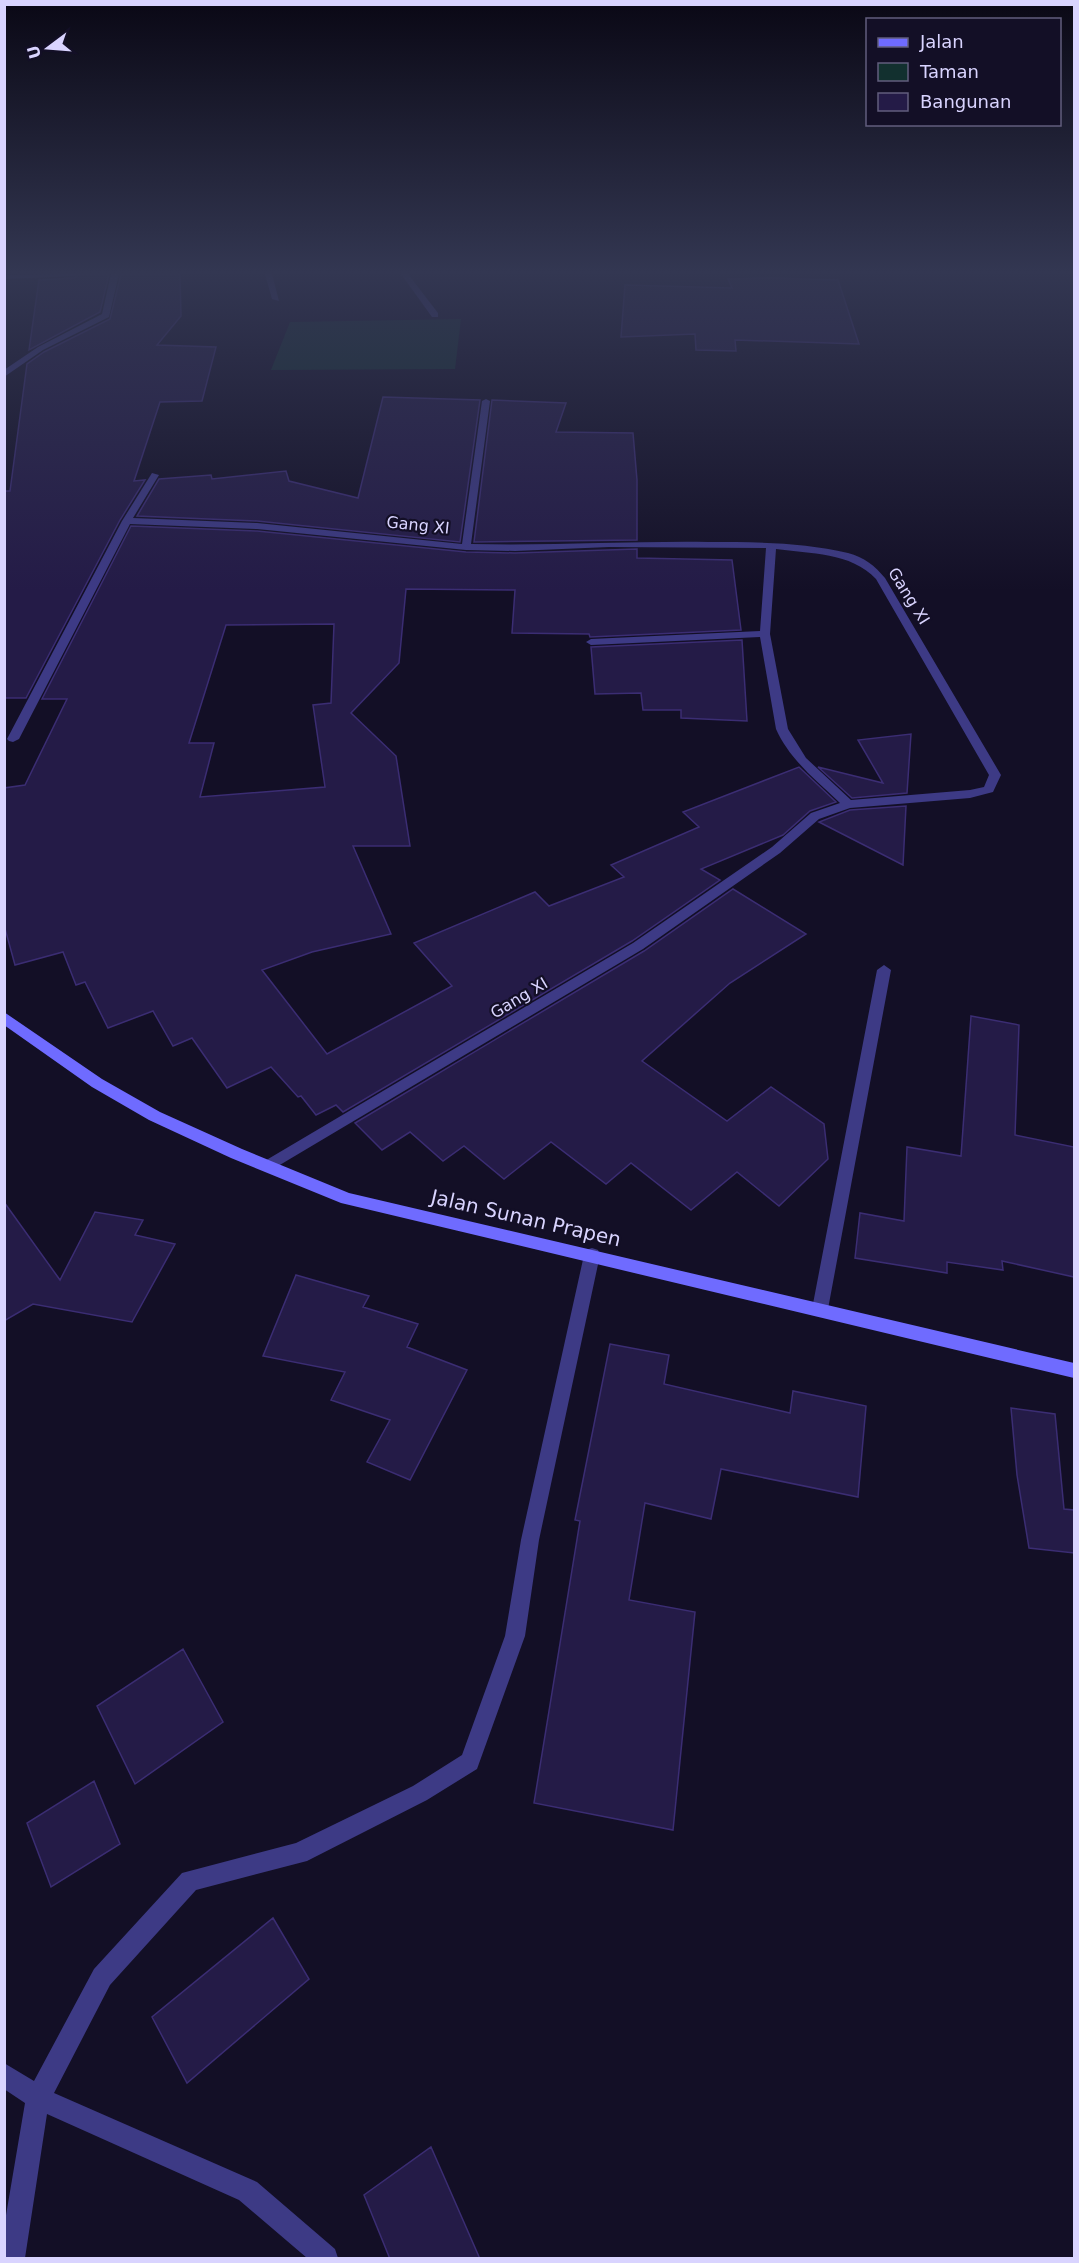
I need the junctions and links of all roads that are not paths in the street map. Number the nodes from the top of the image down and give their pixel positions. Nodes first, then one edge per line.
1 (486, 401) dead end
2 (155, 475) dead end
3 (127, 521) junction
4 (771, 544) junction
5 (466, 548) junction
6 (765, 634) junction
7 (591, 642) dead end
8 (13, 739) dead end
9 (848, 804) junction
10 (884, 970) dead end
11 (4, 1017) edge
12 (268, 1166) junction
13 (592, 1255) junction
14 (820, 1309) junction
15 (1074, 1371) edge
16 (4, 2075) edge
17 (38, 2098) junction
18 (12, 2259) edge
19 (326, 2259) edge

1 - 5 street
2 - 3 street
3 - 5 street, Gang XI
3 - 8 street
4 - 5 street, Gang XI
4 - 6 street
4 - 9 street, Gang XI
6 - 7 street
6 - 9 street
9 - 12 street, Gang XI
10 - 14 street
11 - 12 main road, Jalan Sunan Prapen
12 - 13 main road, Jalan Sunan Prapen
13 - 14 main road, Jalan Sunan Prapen
13 - 17 street
14 - 15 main road, Jalan Sunan Prapen
16 - 17 street
17 - 18 street
17 - 19 street

